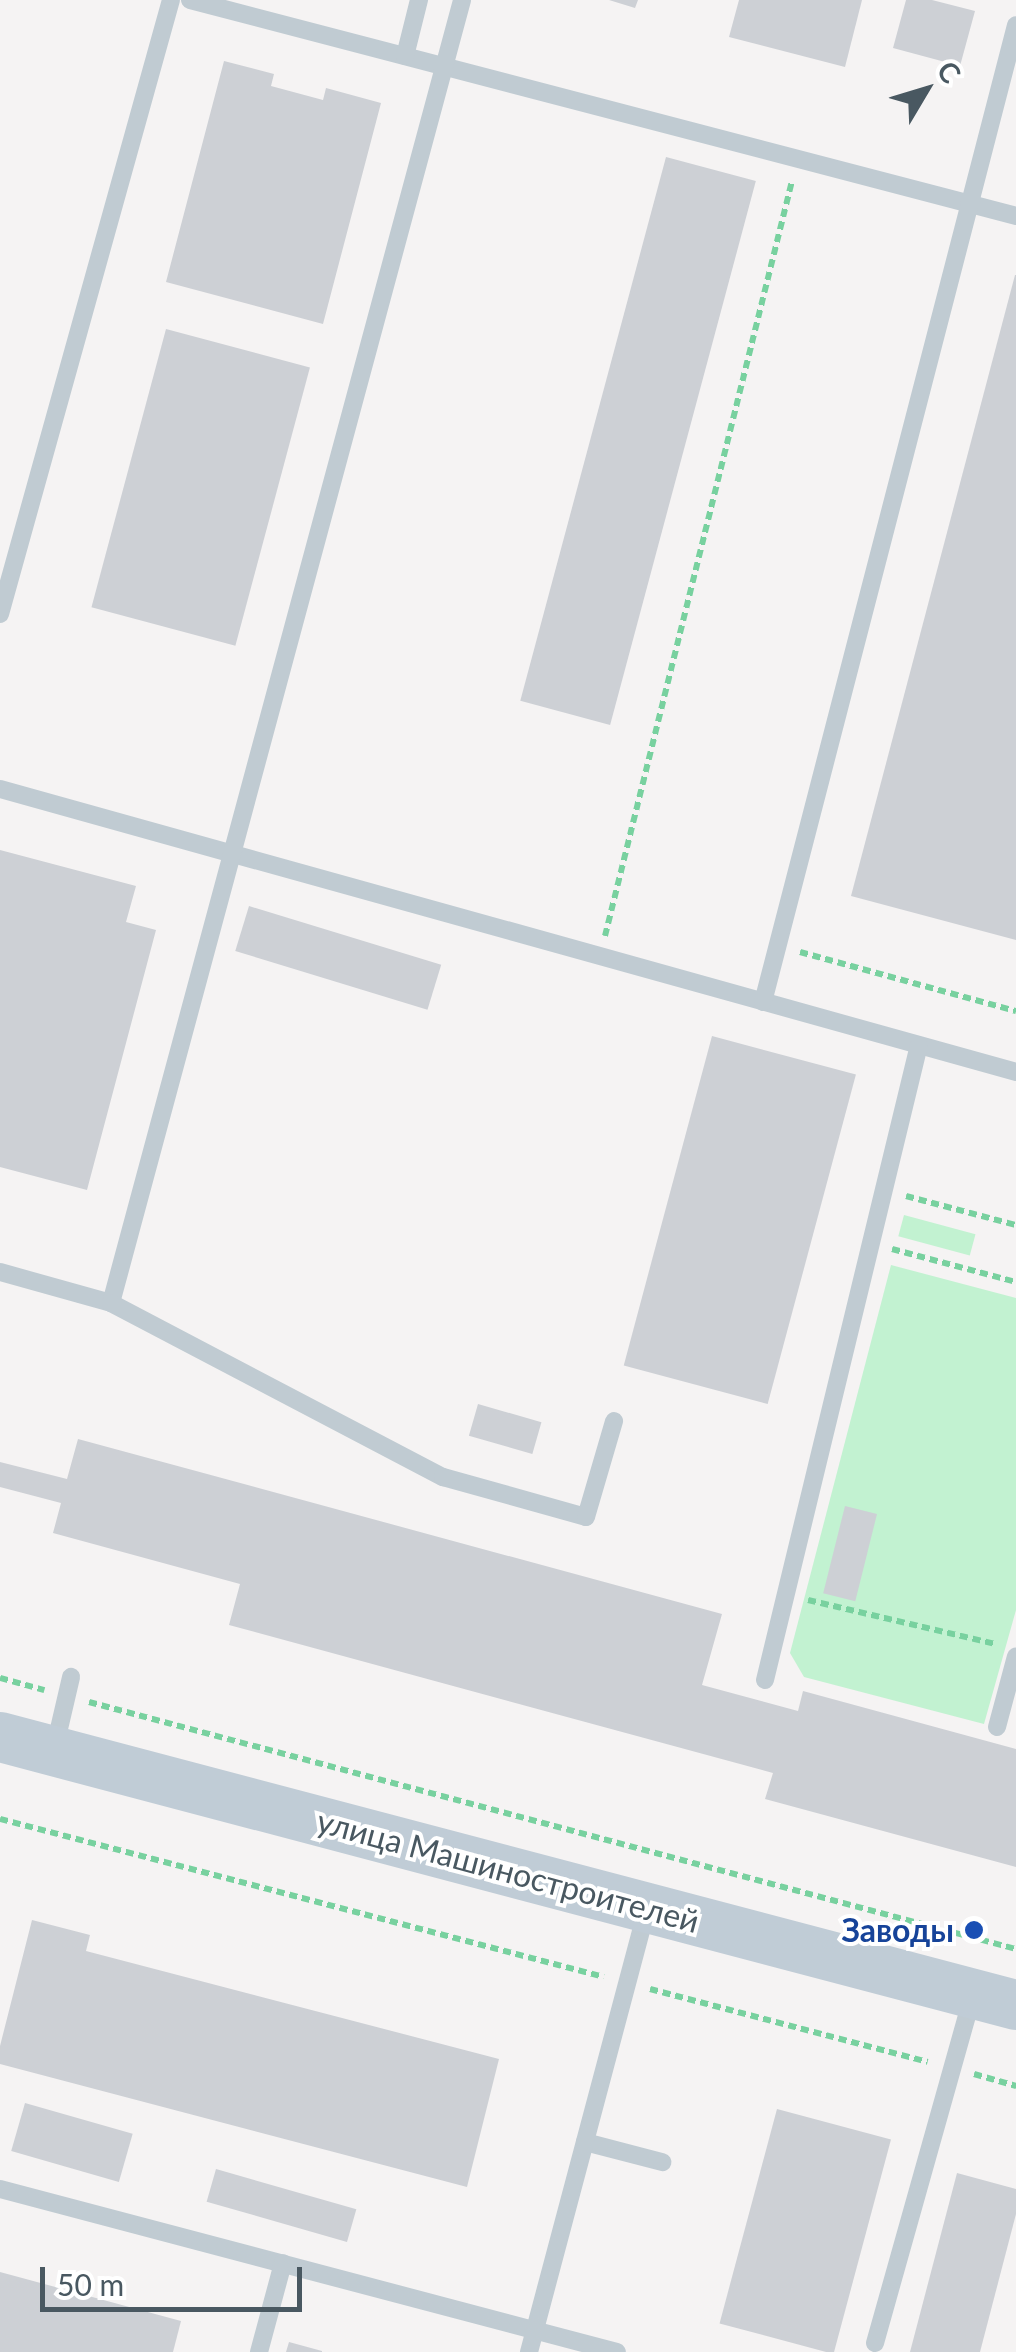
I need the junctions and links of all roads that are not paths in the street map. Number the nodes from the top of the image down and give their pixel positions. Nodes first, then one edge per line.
1 (171, 0) edge
2 (190, 0) edge
3 (419, 0) edge
4 (462, 0) edge
5 (1016, 25) edge
6 (404, 56) junction
7 (444, 67) junction
8 (970, 204) junction
9 (1016, 216) edge
10 (0, 614) edge
11 (0, 790) edge
12 (232, 854) junction
13 (764, 1002) junction
14 (919, 1045) junction
15 (1016, 1072) edge
16 (0, 1272) edge
17 (111, 1303) junction
18 (614, 1421) dead end
19 (1016, 1656) edge
20 (765, 1680) dead end
21 (69, 1687) road end
22 (997, 1727) dead end
23 (0, 1738) edge
24 (53, 1752) junction
25 (647, 1908) junction
26 (994, 2000) edge
27 (585, 2142) junction
28 (662, 2162) dead end
29 (0, 2189) edge
30 (282, 2263) junction
31 (535, 2330) junction
32 (875, 2343) dead end
33 (259, 2352) edge
34 (530, 2352) edge
35 (618, 2352) edge

1 - 10 lane
2 - 6 lane
3 - 6 lane
4 - 7 lane
5 - 8 lane
6 - 7 lane
7 - 8 lane
7 - 12 lane
8 - 9 lane
8 - 13 lane
11 - 12 lane
12 - 13 lane
12 - 17 lane
13 - 14 lane
14 - 15 lane
14 - 20 lane
16 - 17 lane
17 - 18 lane
19 - 22 lane
21 - 24 lane
23 - 24 main road, улица Машиностроителей
24 - 25 main road, улица Машиностроителей
25 - 26 main road, улица Машиностроителей
25 - 27 lane
26 - 32 lane
27 - 28 lane
27 - 31 lane
29 - 30 lane
30 - 31 lane
30 - 33 lane
31 - 34 lane
31 - 35 lane

